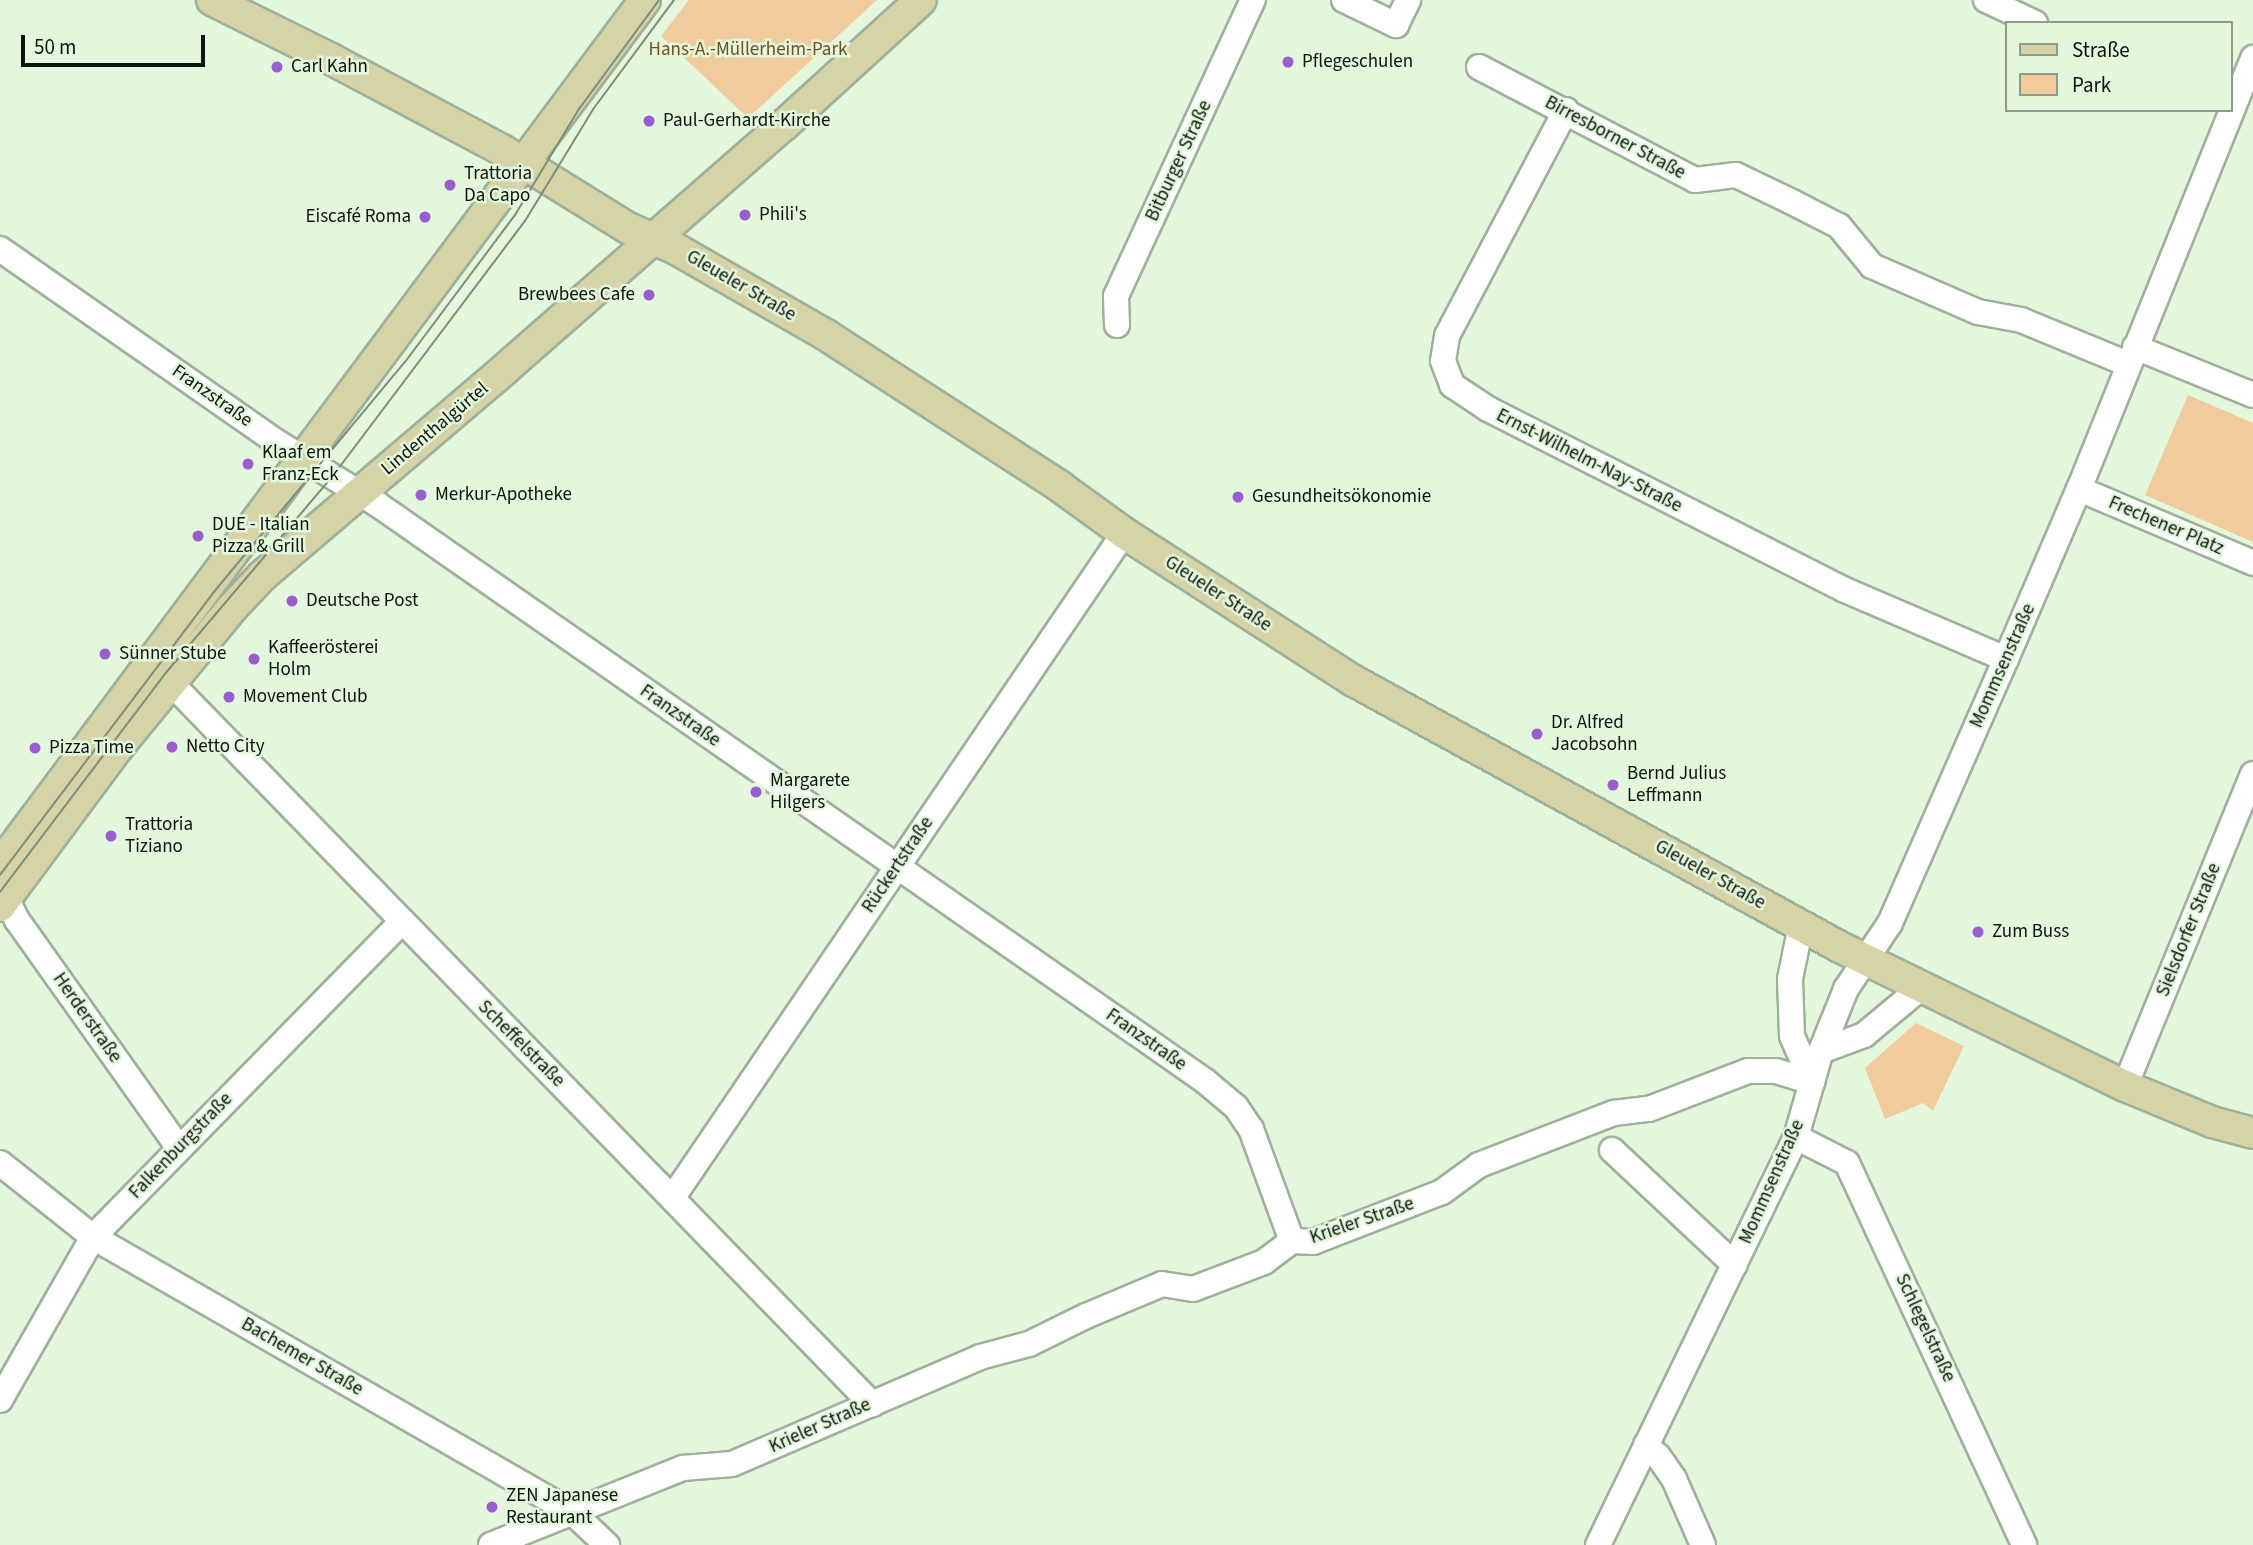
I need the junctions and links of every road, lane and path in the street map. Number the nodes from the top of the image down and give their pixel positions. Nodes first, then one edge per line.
1 (212, 0) edge
2 (645, 0) edge
3 (921, 0) edge
4 (1253, 0) edge
5 (1344, 0) edge
6 (1408, 0) edge
7 (1986, 0) edge
8 (2031, 21) edge
9 (2253, 58) edge
10 (1479, 67) dead end
11 (2232, 103) edge
12 (1566, 110) junction
13 (2228, 112) edge
14 (522, 163) junction
15 (652, 238) junction
16 (0, 250) edge
17 (1117, 325) dead end
18 (2131, 355) junction
19 (2253, 395) edge
20 (304, 457) junction
21 (2079, 489) junction
22 (356, 494) junction
23 (1124, 533) junction
24 (2253, 563) edge
25 (2006, 659) junction
26 (171, 683) junction
27 (2253, 774) edge
28 (0, 865) edge
29 (896, 867) junction
30 (2, 896) edge
31 (401, 923) junction
32 (1801, 925) junction
33 (1867, 959) junction
34 (1923, 986) junction
35 (1821, 1051) junction
36 (1812, 1082) junction
37 (2125, 1086) junction
38 (2253, 1133) edge
39 (1796, 1138) junction
40 (179, 1148) junction
41 (1612, 1150) dead end
42 (0, 1163) edge
43 (673, 1197) junction
44 (93, 1237) junction
45 (1292, 1241) junction
46 (1735, 1265) junction
47 (0, 1400) edge
48 (872, 1405) junction
49 (1646, 1445) junction
50 (573, 1513) junction
51 (491, 1545) edge
52 (607, 1545) edge
53 (1598, 1545) edge
54 (1703, 1545) edge
55 (2024, 1545) edge

1 - 14 main road, Gleueler Straße
2 - 14 main road
3 - 15 main road, Lindenthalgürtel
4 - 17 street, Bitburger Straße
5 - 6 street
7 - 8 street
9 - 11 street, Mommsenstraße
10 - 12 street, Birresborner Straße
12 - 18 street, Birresborner Straße
12 - 25 street, Ernst-Wilhelm-Nay-Straße
13 - 18 street, Mommsenstraße
14 - 15 main road, Gleueler Straße
14 - 20 main road
15 - 22 main road, Lindenthalgürtel
15 - 23 main road, Gleueler Straße
16 - 20 street, Franzstraße
18 - 19 street, Birresborner Straße
18 - 21 street, Mommsenstraße
20 - 22 street, Franzstraße
20 - 28 main road
21 - 24 street, Frechener Platz
21 - 25 street, Mommsenstraße
22 - 26 main road, Lindenthalgürtel
22 - 29 street, Franzstraße
23 - 29 street, Rückertstraße
23 - 32 main road, Gleueler Straße
25 - 33 street, Mommsenstraße
26 - 30 main road, Lindenthalgürtel
26 - 31 street, Scheffelstraße
27 - 37 street, Sielsdorfer Straße
29 - 43 street, Rückertstraße
29 - 45 street, Franzstraße
30 - 40 street, Herderstraße
31 - 40 street, Falkenburgstraße
31 - 43 street, Scheffelstraße
32 - 33 main road, Gleueler Straße
32 - 36 street
33 - 34 main road, Gleueler Straße
33 - 35 street, Mommsenstraße
34 - 35 street
34 - 37 main road, Gleueler Straße
35 - 36 street, Mommsenstraße
36 - 39 street, Mommsenstraße
36 - 45 street, Krieler Straße
37 - 38 main road, Gleueler Straße
39 - 46 street, Mommsenstraße
39 - 55 street, Schlegelstraße
40 - 44 street, Falkenburgstraße
41 - 46 street, Mommsenstraße
42 - 44 street, Bachemer Straße
43 - 48 street, Scheffelstraße
44 - 47 street, Falkenburgstraße
44 - 50 street, Bachemer Straße
45 - 48 street, Krieler Straße
46 - 49 street, Mommsenstraße
48 - 50 street, Krieler Straße
49 - 53 street, Mommsenstraße
49 - 54 street
50 - 51 street, Krieler Straße
50 - 52 street, Bachemer Straße

